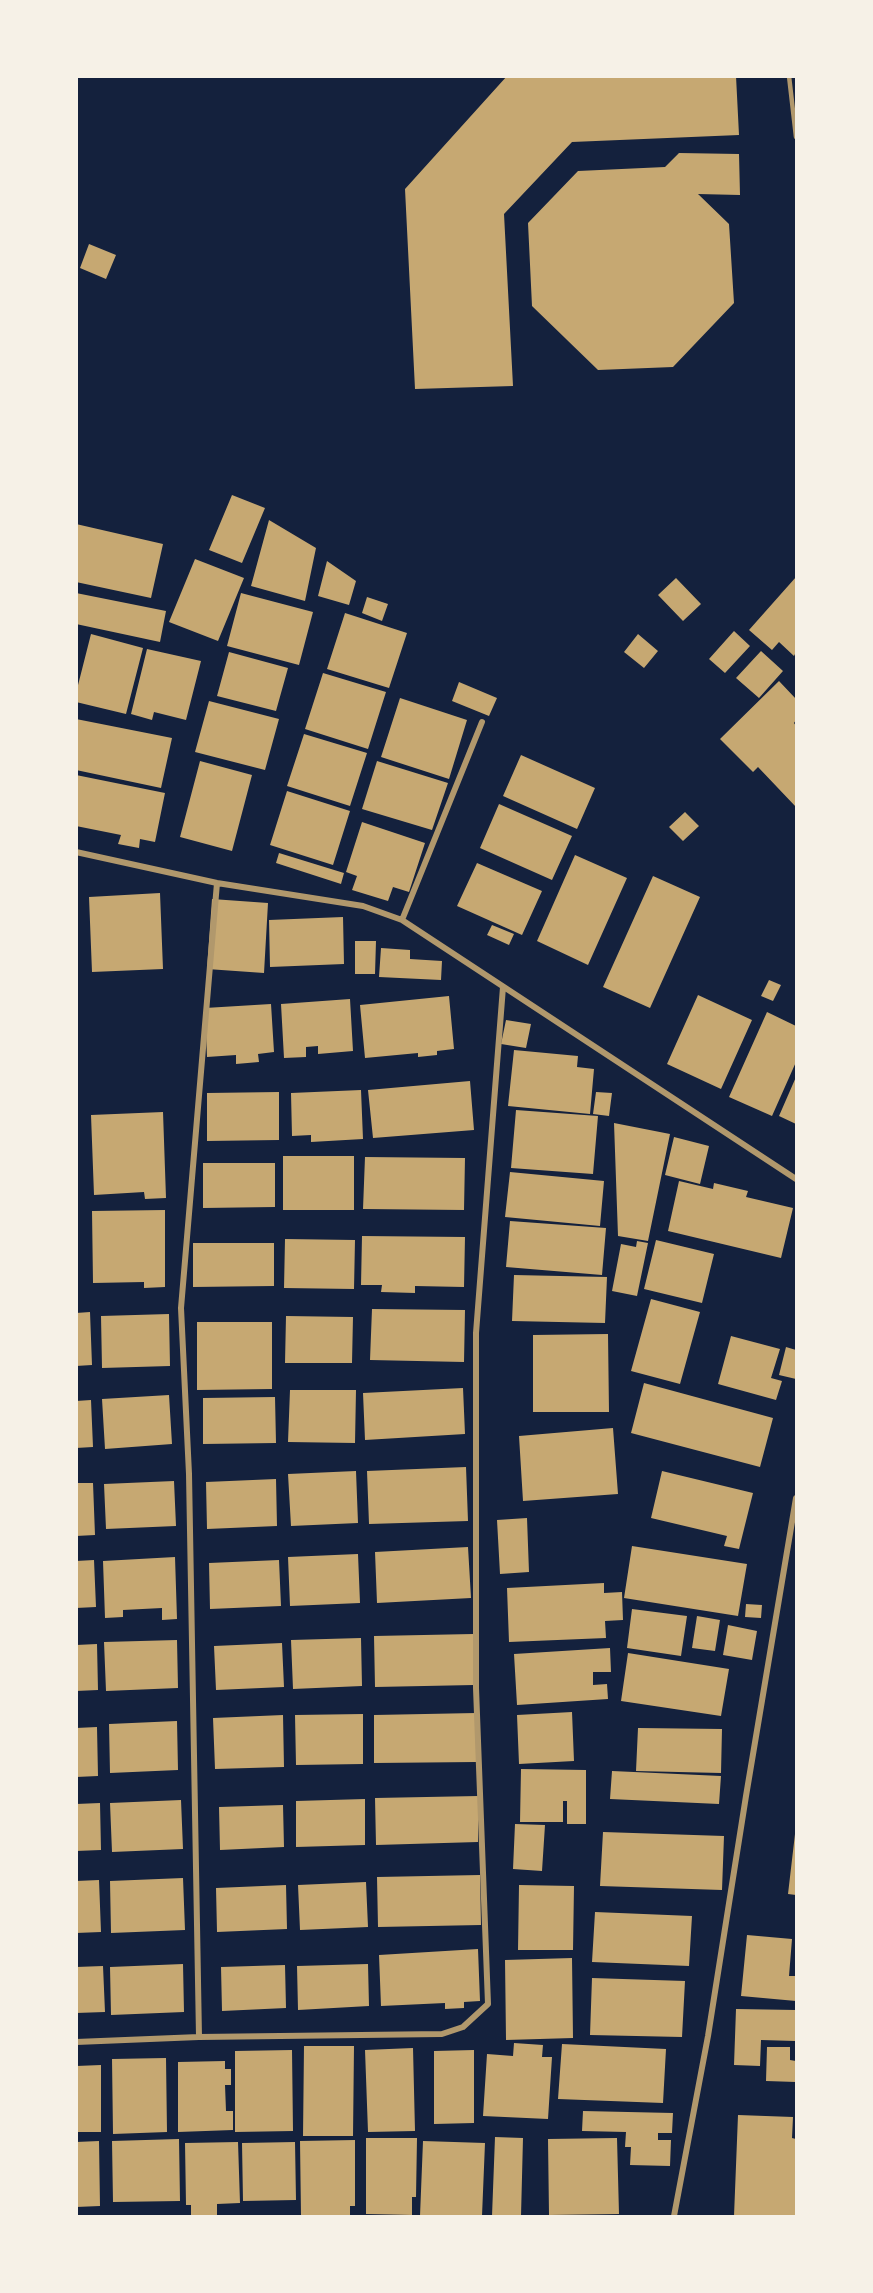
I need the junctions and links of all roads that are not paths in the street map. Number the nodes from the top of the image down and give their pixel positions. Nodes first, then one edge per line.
1 (789, 76) edge
2 (796, 137) edge
3 (482, 722) dead end
4 (76, 852) edge
5 (217, 883) junction
6 (402, 920) junction
7 (503, 987) junction
8 (796, 1179) edge
9 (796, 1498) edge
10 (199, 2037) junction
11 (76, 2042) edge
12 (674, 2217) edge

1 - 2 lane
3 - 6 street
4 - 5 street
5 - 6 street
5 - 10 street
6 - 7 street
7 - 8 street
7 - 10 street
9 - 12 street
10 - 11 street

